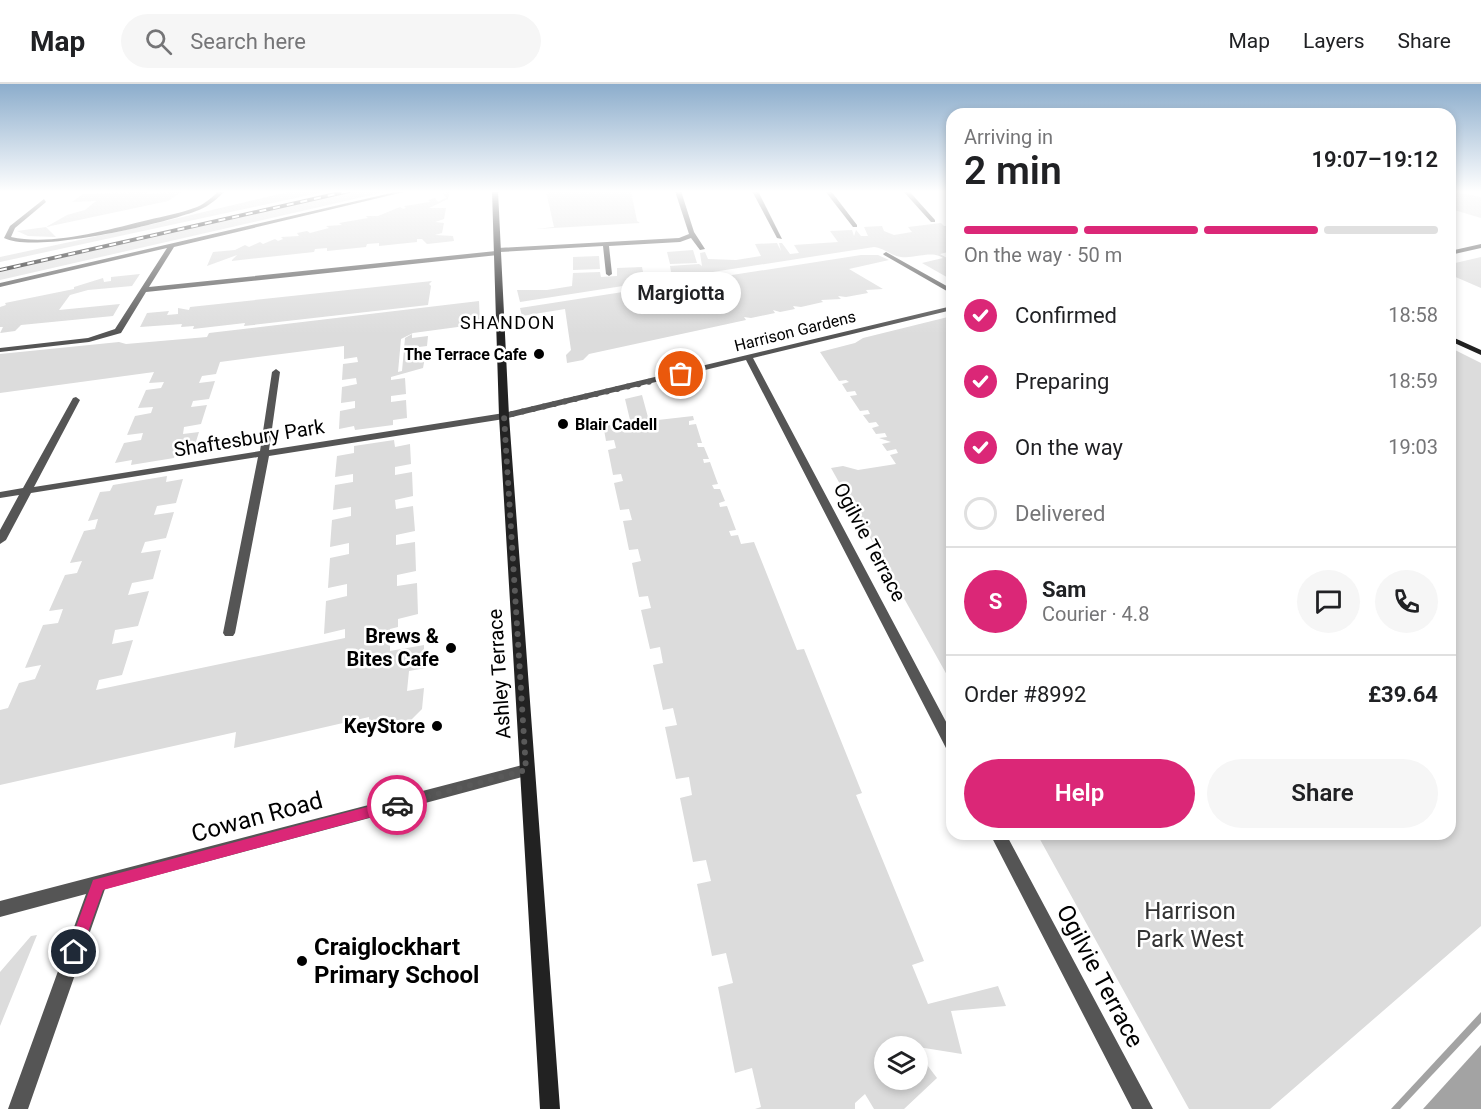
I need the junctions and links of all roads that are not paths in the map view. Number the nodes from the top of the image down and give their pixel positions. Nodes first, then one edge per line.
1 (11, 239) edge
2 (66, 239) edge
3 (205, 239) edge
4 (497, 239) edge
5 (683, 239) edge
6 (695, 239) edge
7 (606, 244) junction
8 (1481, 246) edge
9 (171, 247) junction
10 (702, 249) dead end
11 (498, 252) junction
12 (1456, 252) edge
13 (886, 254) dead end
14 (609, 274) dead end
15 (0, 285) edge
16 (946, 288) edge
17 (145, 290) junction
18 (946, 309) edge
19 (1456, 341) edge
20 (0, 350) edge
21 (1481, 353) edge
22 (748, 357) junction
23 (276, 372) dead end
24 (76, 400) dead end
25 (504, 416) junction
26 (264, 454) junction
27 (27, 490) junction
28 (0, 495) edge
29 (0, 540) edge
30 (229, 633) dead end
31 (946, 736) edge
32 (526, 770) junction
33 (1001, 840) edge
34 (98, 885) junction
35 (0, 909) edge
36 (18, 1109) edge
37 (550, 1109) edge
38 (1143, 1109) edge

1 - 2 street
3 - 9 street
4 - 11 street, Ashley Terrace
5 - 7 street
6 - 10 street
7 - 11 street
7 - 14 street
8 - 12 street
9 - 15 street
9 - 17 street
11 - 17 street
11 - 25 street, Ashley Terrace
13 - 16 street
17 - 20 street
18 - 22 street, Harrison Gardens
19 - 21 street
22 - 25 street, Harrison Gardens
22 - 31 street, Ogilvie Terrace
23 - 26 street
24 - 27 street
25 - 26 street, Shaftesbury Park
25 - 32 street, Ashley Terrace
26 - 27 street, Shaftesbury Park
26 - 30 street
27 - 28 street, Shaftesbury Park
27 - 29 street
32 - 34 street, Cowan Road
32 - 37 street, Ashley Terrace
33 - 38 street, Ogilvie Terrace
34 - 35 street, Cowan Road
34 - 36 street

